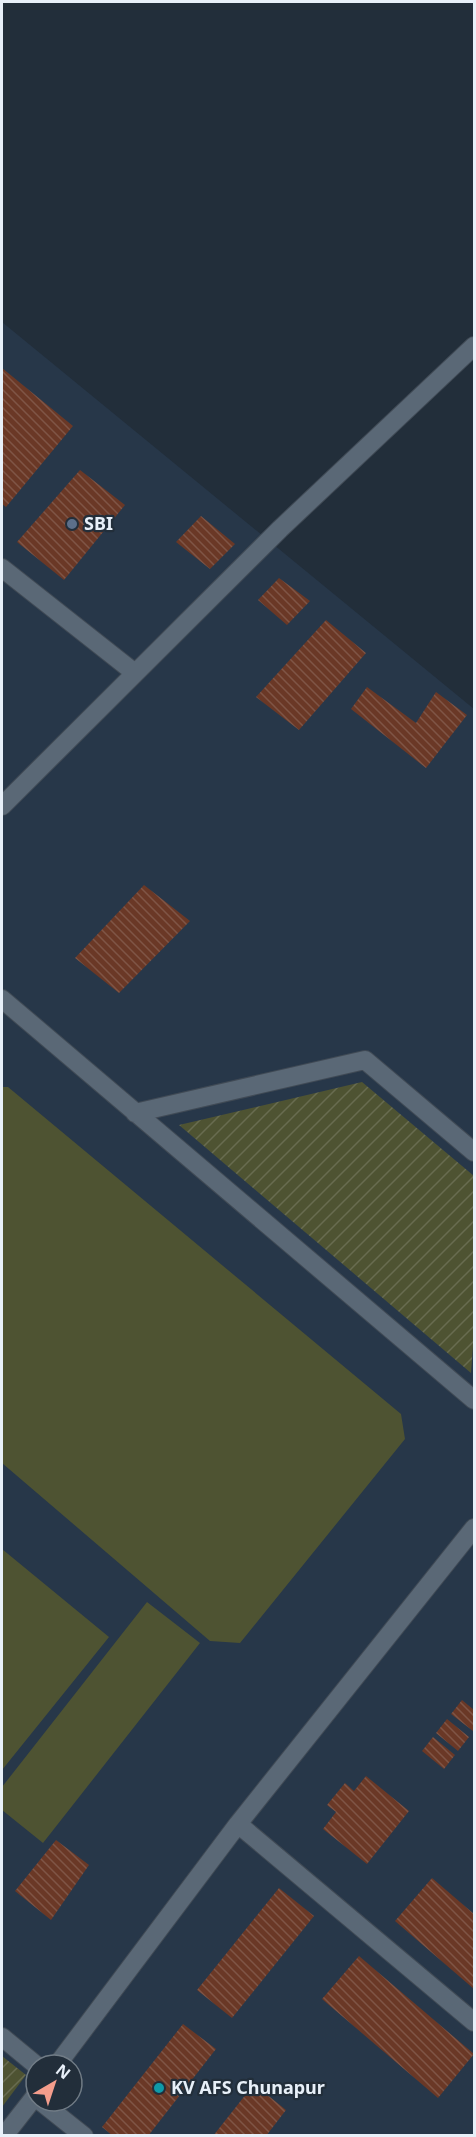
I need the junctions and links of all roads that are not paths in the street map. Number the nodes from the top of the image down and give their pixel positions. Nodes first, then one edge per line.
1 (474, 346) edge
2 (2, 568) edge
3 (135, 673) junction
4 (2, 806) edge
5 (2, 999) edge
6 (135, 1113) junction
7 (474, 1152) edge
8 (474, 1400) edge
9 (474, 1528) edge
10 (238, 1824) junction
11 (474, 2022) edge
12 (2, 2037) edge
13 (66, 2053) edge
14 (24, 2055) edge
15 (24, 2112) edge
16 (56, 2113) edge
17 (4, 2136) edge
18 (84, 2136) edge

1 - 3 lane
2 - 3 lane
3 - 4 lane
5 - 6 lane
6 - 7 lane
6 - 8 lane
9 - 10 lane
10 - 11 lane
10 - 13 lane
12 - 14 lane
15 - 17 lane
16 - 18 lane

